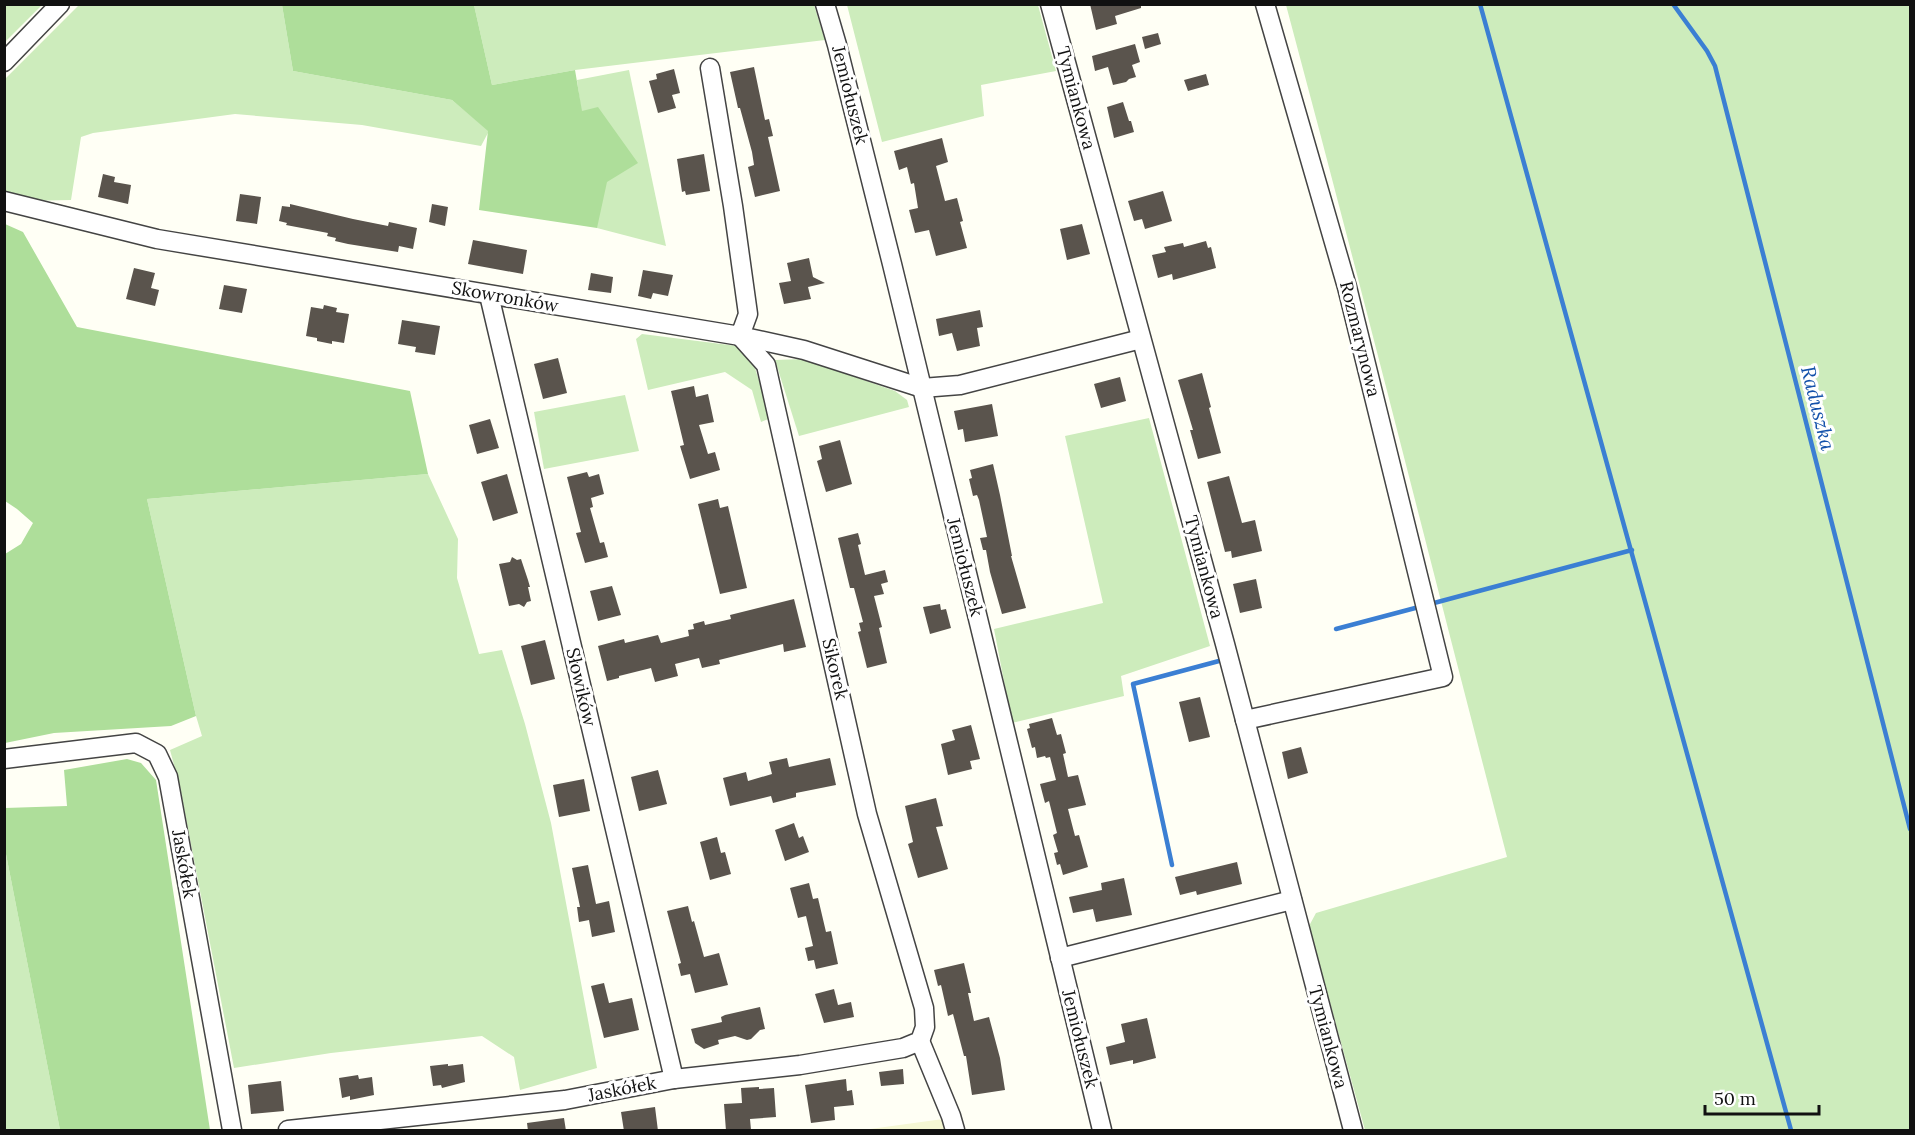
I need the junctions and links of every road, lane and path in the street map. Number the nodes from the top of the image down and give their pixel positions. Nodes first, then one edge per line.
1 (60, 4) edge
2 (825, 4) edge
3 (1050, 4) edge
4 (1265, 4) edge
5 (4, 62) edge
6 (710, 68) dead end
7 (4, 201) edge
8 (489, 295) junction
9 (740, 336) junction
10 (1141, 339) junction
11 (921, 388) junction
12 (1245, 720) junction
13 (4, 759) edge
14 (1292, 900) junction
15 (1060, 958) junction
16 (920, 1041) junction
17 (674, 1079) junction
18 (232, 1131) edge
19 (288, 1131) edge
20 (955, 1131) edge
21 (1102, 1131) edge
22 (1353, 1131) edge

1 - 5 street
2 - 11 street, Jemiołuszek
3 - 10 street, Tymiankowa
4 - 12 street, Rozmarynowa
6 - 9 street
7 - 8 street, Skowronków
8 - 9 street, Skowronków
8 - 17 street, Słowików
9 - 11 street, Skowronków
9 - 16 street, Sikorek
10 - 11 street
10 - 12 street, Tymiankowa
11 - 15 street, Jemiołuszek
12 - 14 street, Tymiankowa
13 - 18 street, Jaskółek
14 - 15 street
14 - 22 street, Tymiankowa
15 - 21 street, Jemiołuszek
16 - 17 street, Jaskółek
16 - 20 street
17 - 19 street, Jaskółek

